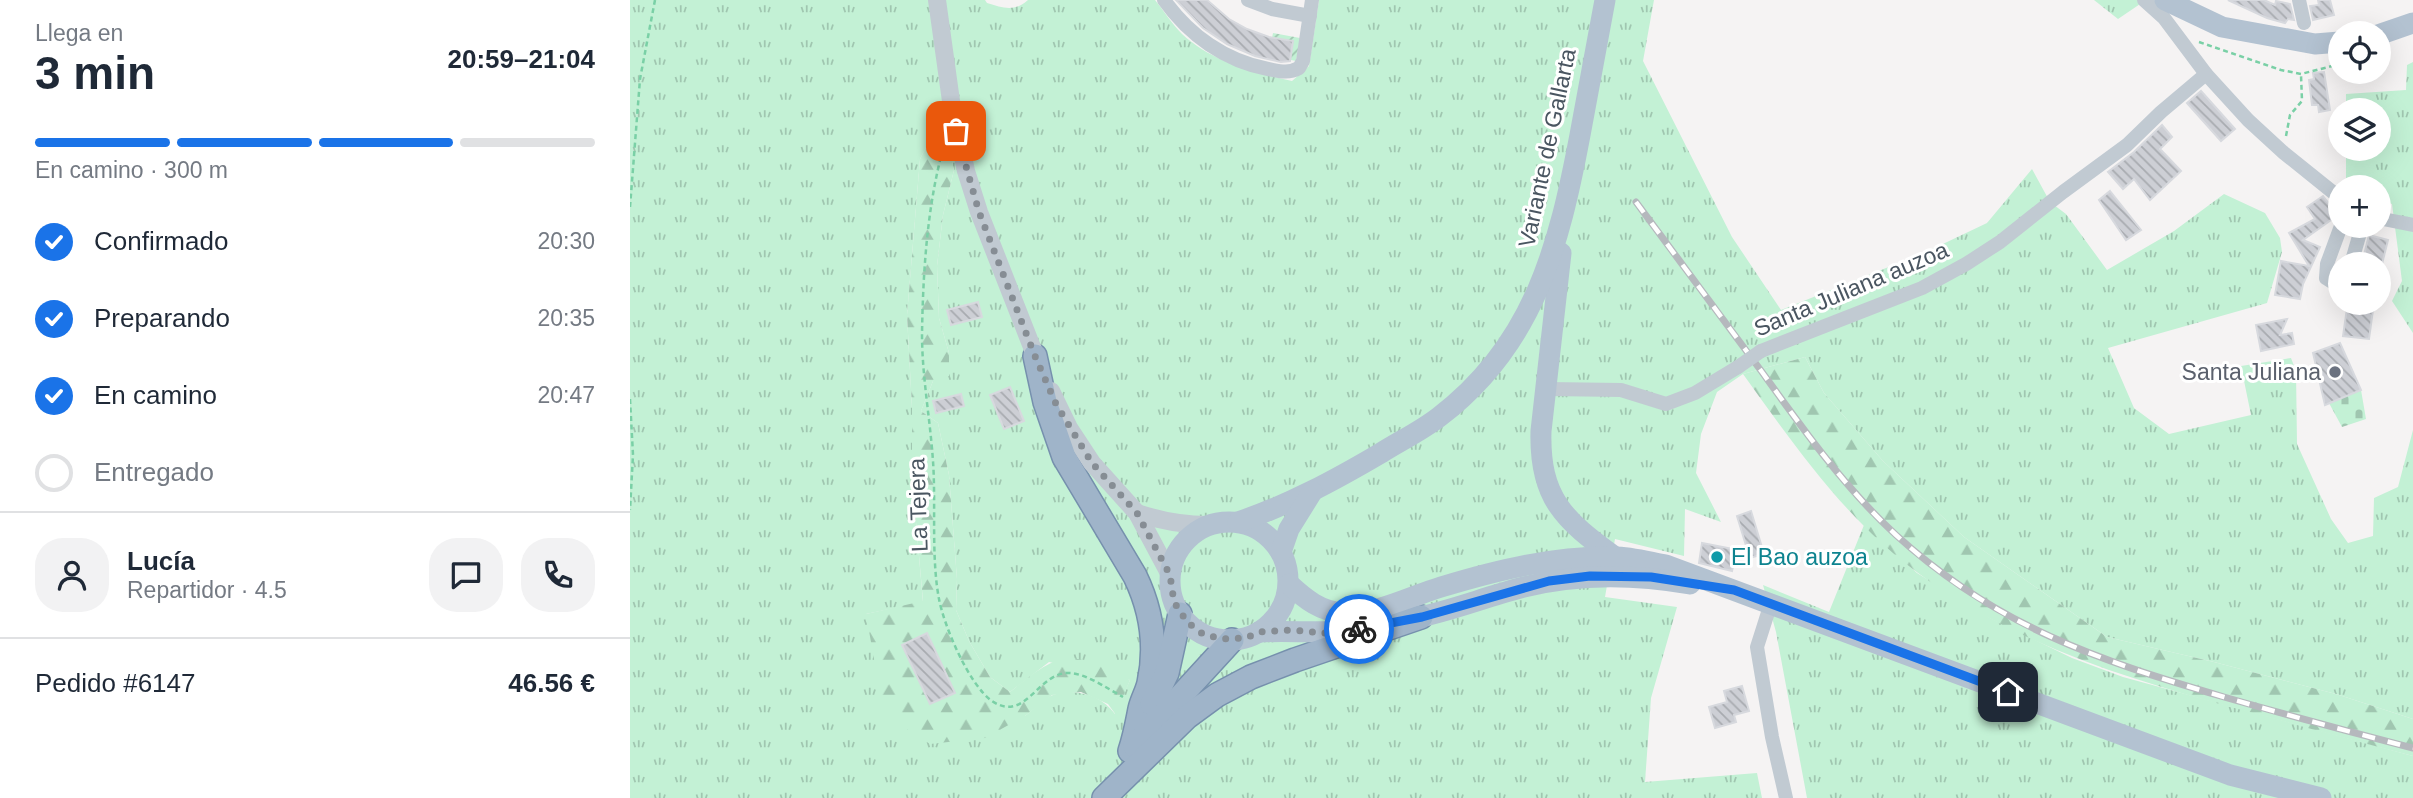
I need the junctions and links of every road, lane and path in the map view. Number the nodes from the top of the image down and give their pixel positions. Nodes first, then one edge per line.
1 (655, 0) edge
2 (937, 0) edge
3 (1164, 0) edge
4 (1248, 0) edge
5 (1312, 0) edge
6 (1605, 0) edge
7 (2144, 0) edge
8 (2197, 0) edge
9 (2299, 0) edge
10 (2161, 4) edge
11 (1310, 16) junction
12 (2304, 23) dead end
13 (2413, 23) edge
14 (2391, 31) edge
15 (2261, 35) junction
16 (2205, 43) dead end
17 (2328, 43) edge
18 (2328, 67) edge
19 (2206, 74) junction
20 (2301, 74) junction
21 (956, 131) junction
22 (2284, 153) junction
23 (2328, 188) edge
24 (1567, 206) junction
25 (630, 207) edge
26 (2391, 221) edge
27 (2413, 225) edge
28 (2328, 259) edge
29 (2328, 279) edge
30 (1035, 356) junction
31 (1547, 389) junction
32 (630, 399) edge
33 (1312, 492) junction
34 (630, 510) edge
35 (1137, 513) junction
36 (1238, 522) junction
37 (1208, 525) junction
38 (1281, 552) junction
39 (1615, 557) junction
40 (1170, 575) junction
41 (1289, 584) junction
42 (1734, 590) junction
43 (1771, 603) junction
44 (1181, 614) junction
45 (1422, 617) junction
46 (1259, 632) junction
47 (1232, 640) junction
48 (1139, 718) junction
49 (1130, 751) junction
50 (1094, 798) edge
51 (1104, 798) edge
52 (1786, 798) edge
53 (2321, 798) edge

1 - 25 path
2 - 21 street
3 - 11 street
4 - 11 street
5 - 11 street
6 - 24 main road, Variante de Gallarta
7 - 10 street
8 - 15 main road
9 - 12 street
10 - 15 main road
10 - 19 street
13 - 14 main road
15 - 17 main road
16 - 20 path
18 - 20 path
19 - 22 street
19 - 31 street, Santa Juliana auzoa, bridge
20 - 22 path
21 - 30 street
21 - 48 path, La Tejera
22 - 23 street
24 - 31 main road
24 - 33 main road, Variante de Gallarta
26 - 27 street
28 - 29 street
30 - 35 street
30 - 48 highway
31 - 39 main road
32 - 34 path
33 - 36 main road, Variante de Gallarta
33 - 38 main road, Variante de Gallarta
35 - 37 street
35 - 40 street
36 - 37 main road
36 - 38 main road
37 - 40 main road
38 - 41 main road
39 - 41 main road
39 - 42 main road
40 - 44 main road
41 - 46 main road
42 - 43 main road
42 - 45 main road
43 - 52 street
43 - 53 main road
44 - 47 main road
44 - 48 highway
45 - 46 main road
45 - 51 highway
46 - 47 main road
47 - 49 highway
48 - 49 highway
49 - 50 highway

